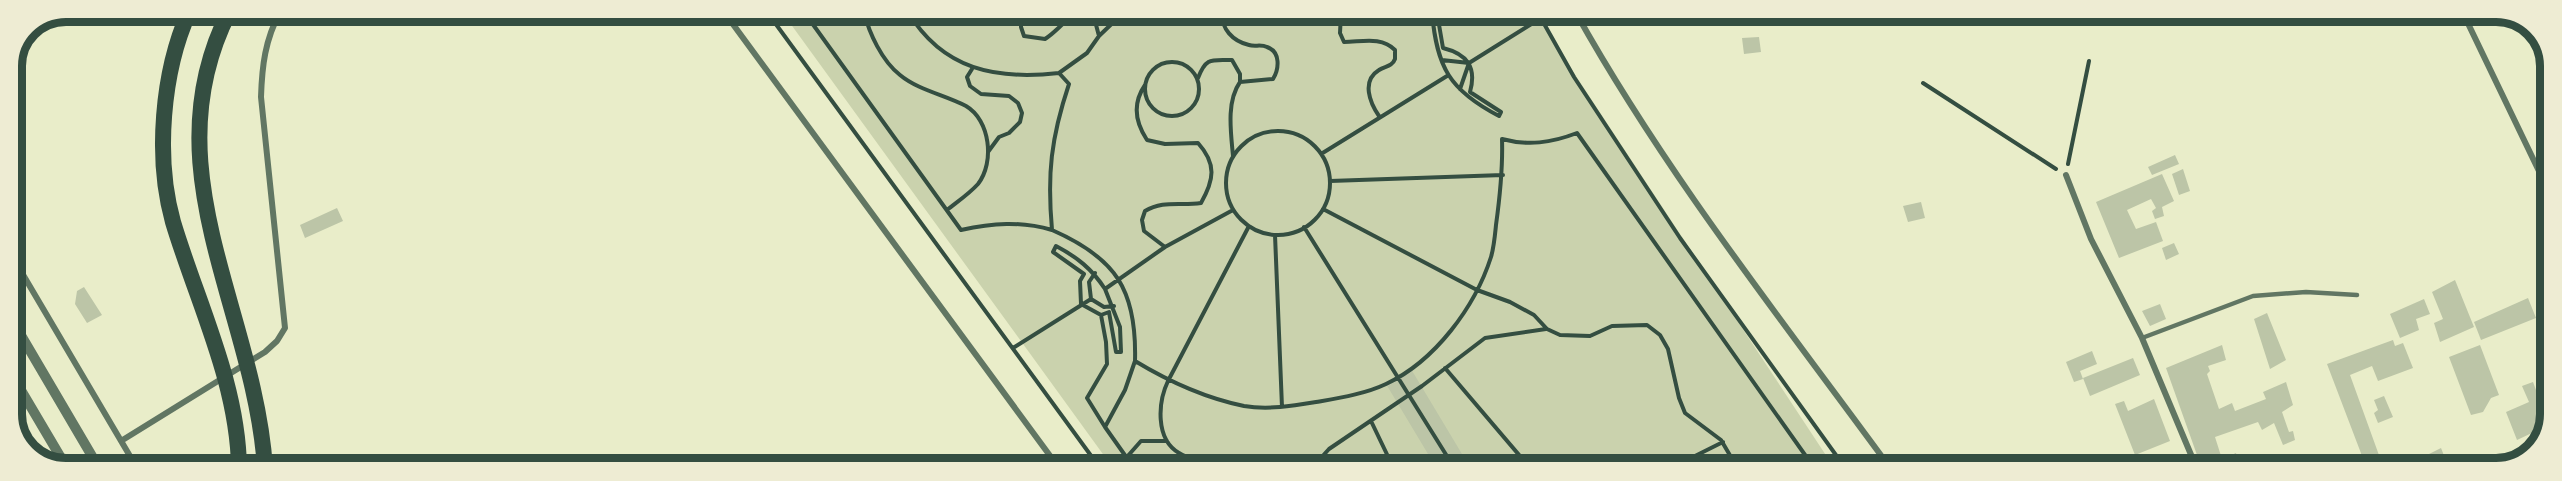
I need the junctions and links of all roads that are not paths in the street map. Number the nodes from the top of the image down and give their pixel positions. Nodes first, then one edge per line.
1 (185, 22) edge
2 (225, 22) edge
3 (274, 22) edge
4 (732, 22) edge
5 (1581, 23) edge
6 (2468, 23) edge
7 (2532, 42) edge
8 (2538, 56) edge
9 (2539, 171) edge
10 (2066, 175) road end
11 (23, 274) edge
12 (2356, 295) dead end
13 (23, 338) edge
14 (2142, 338) junction
15 (23, 393) edge
16 (121, 441) junction
17 (61, 458) edge
18 (93, 458) edge
19 (131, 458) edge
20 (238, 458) edge
21 (264, 458) edge
22 (1052, 458) edge
23 (1883, 458) edge
24 (2192, 458) edge

1 - 20 highway
2 - 21 highway
3 - 16 street
4 - 22 street
5 - 23 street
6 - 9 street
7 - 8 lane
10 - 14 street
11 - 16 street
12 - 14 lane
13 - 18 street
14 - 24 street
15 - 17 street
16 - 19 street

